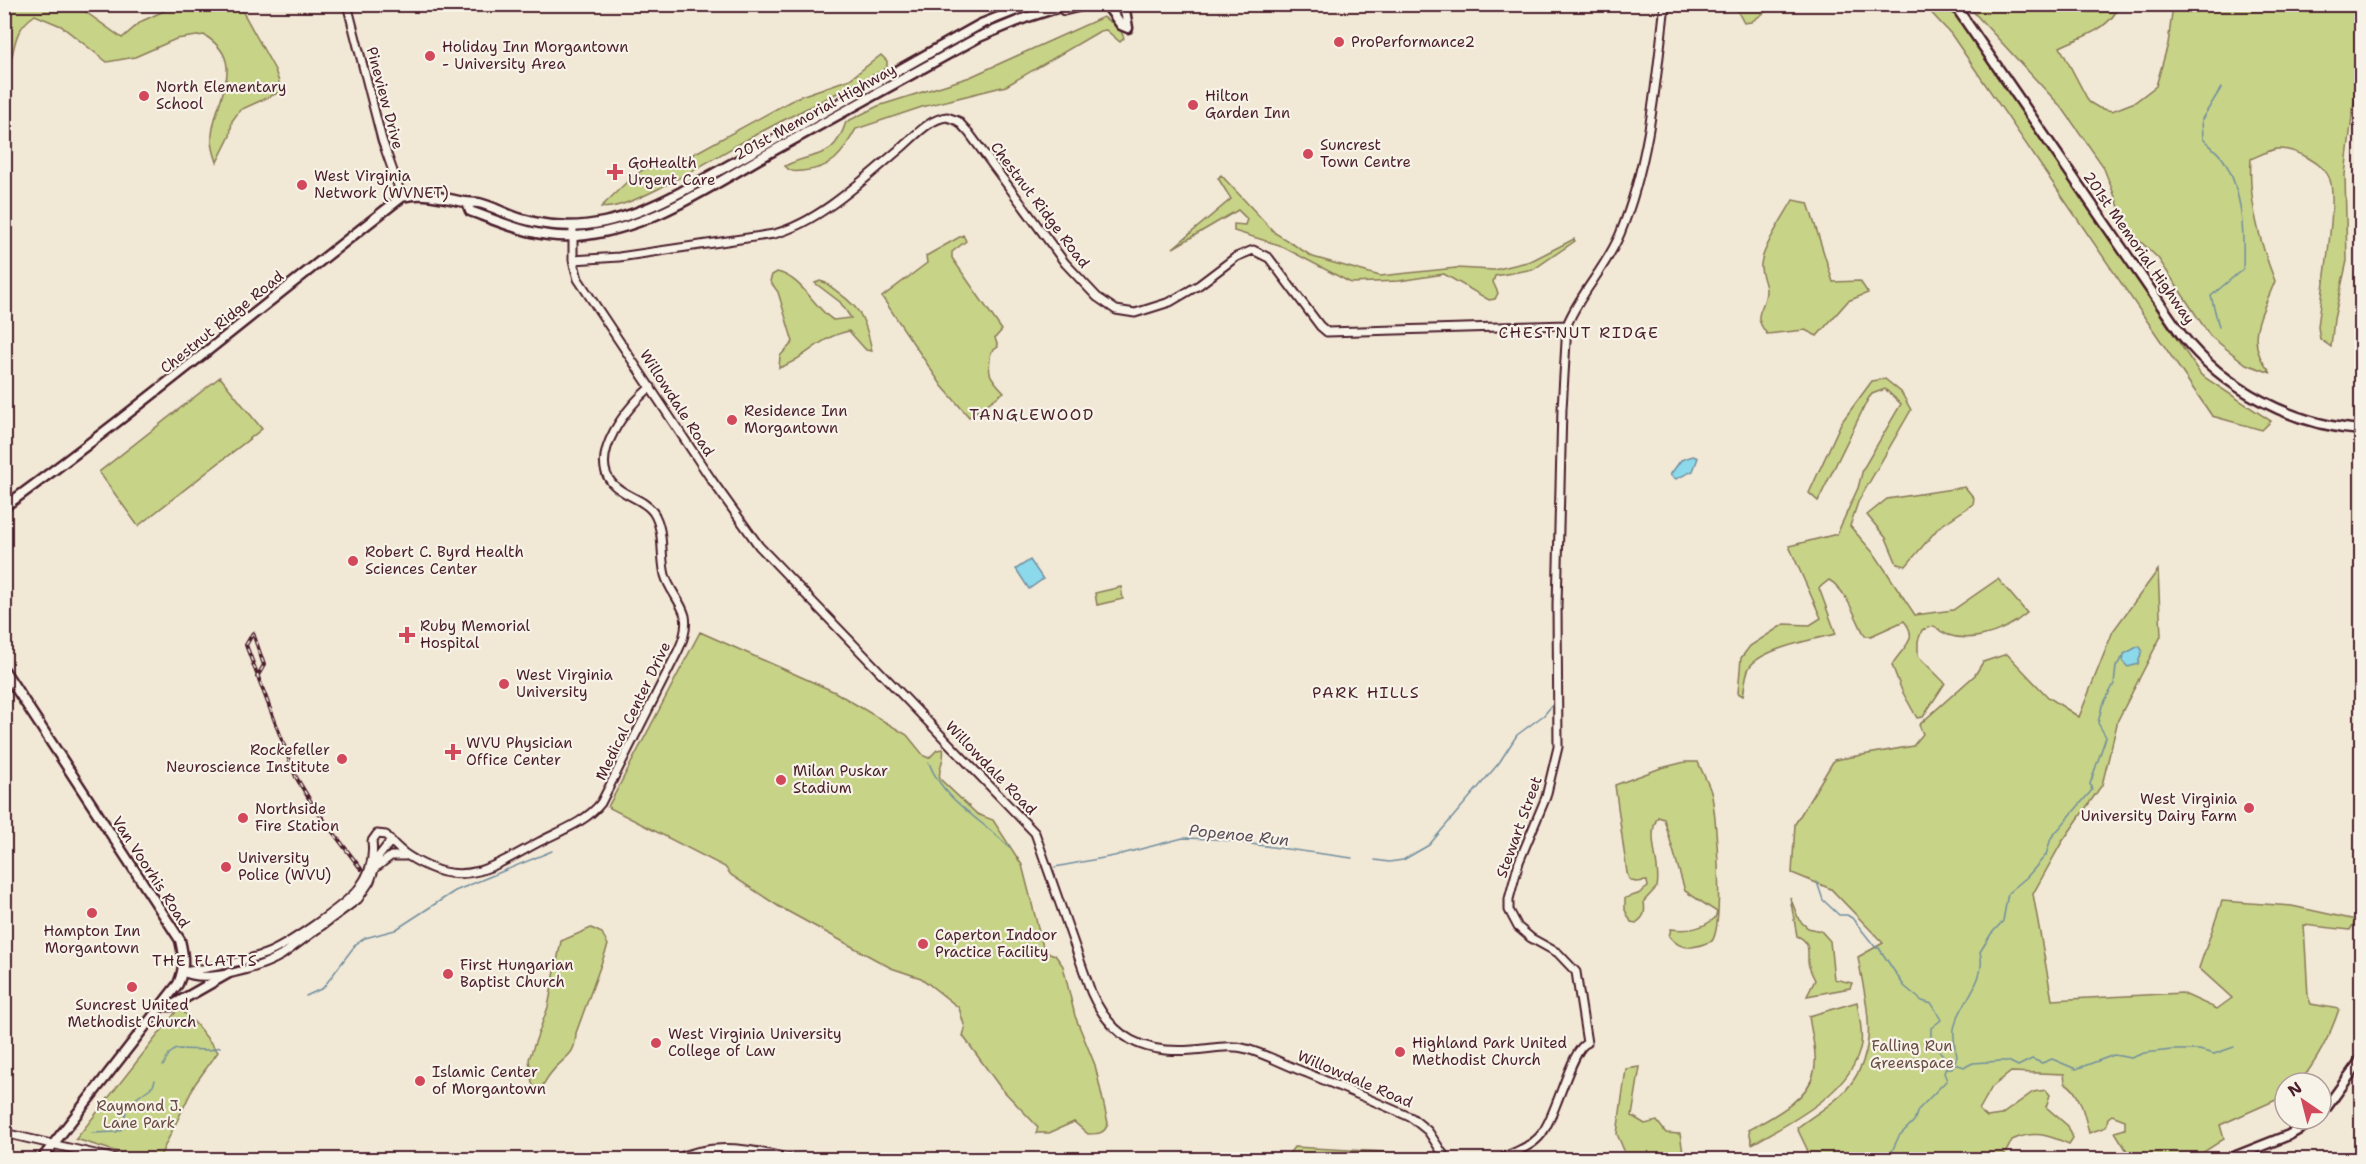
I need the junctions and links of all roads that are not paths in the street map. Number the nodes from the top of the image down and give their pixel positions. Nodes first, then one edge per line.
1 (347, 4) edge
2 (1032, 4) edge
3 (1069, 4) edge
4 (1089, 4) edge
5 (1106, 4) edge
6 (1124, 4) edge
7 (1665, 4) edge
8 (1954, 4) edge
9 (1040, 13) junction
10 (402, 197) junction
11 (467, 203) junction
12 (573, 226) junction
13 (573, 236) junction
14 (573, 261) junction
15 (1567, 325) junction
16 (651, 387) junction
17 (2361, 429) edge
18 (4, 507) edge
19 (4, 670) edge
20 (390, 842) junction
21 (374, 848) junction
22 (384, 850) junction
23 (407, 856) junction
24 (374, 870) junction
25 (183, 972) junction
26 (229, 973) junction
27 (162, 1006) junction
28 (2361, 1058) edge
29 (2333, 1098) edge
30 (2296, 1131) edge
31 (4, 1133) edge
32 (53, 1144) junction
33 (103, 1158) edge
34 (41, 1160) edge
35 (121, 1160) edge
36 (674, 1160) edge
37 (796, 1160) edge
38 (1446, 1160) edge
39 (1498, 1160) edge
40 (2226, 1160) edge

1 - 10 street, Pineview Drive
2 - 12 main road, 201st Memorial Highway
3 - 9 main road, 201st Memorial Highway
4 - 9 main road
5 - 6 main road
7 - 15 street
8 - 17 main road, 201st Memorial Highway
9 - 13 main road, 201st Memorial Highway
10 - 11 main road
10 - 18 main road, Chestnut Ridge Road
11 - 12 main road
11 - 13 main road
12 - 13 street
13 - 14 street
14 - 15 street, Chestnut Ridge Road
14 - 16 street, Willowdale Road
15 - 39 street, Stewart Street
16 - 23 street, Medical Center Drive
16 - 38 street, Willowdale Road
19 - 25 main road, Van Voorhis Road
20 - 21 street
20 - 22 street
20 - 23 street, Medical Center Drive
21 - 22 street
21 - 25 street
22 - 23 street, Medical Center Drive
22 - 24 street
23 - 24 street
24 - 26 street
25 - 26 street
25 - 27 main road
26 - 27 main road
27 - 32 main road
28 - 29 main road
30 - 40 main road
31 - 32 street
32 - 33 street
32 - 34 main road
33 - 35 street
36 - 37 street

